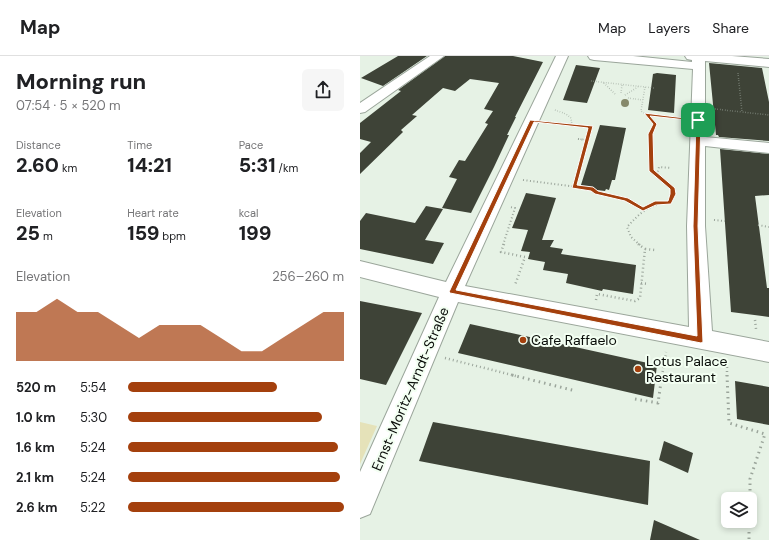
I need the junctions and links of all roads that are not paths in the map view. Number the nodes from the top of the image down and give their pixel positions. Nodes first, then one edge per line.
1 (438, 56) edge
2 (562, 56) edge
3 (594, 56) edge
4 (611, 57) edge
5 (696, 60) edge
6 (769, 63) edge
7 (360, 110) edge
8 (698, 141) junction
9 (769, 148) edge
10 (360, 269) edge
11 (452, 292) junction
12 (701, 340) junction
13 (769, 352) edge
14 (360, 504) edge

1 - 7 street
2 - 11 street, Ernst-Moritz-Arndt-Straße
3 - 4 street
4 - 5 street
5 - 6 street
5 - 8 street
8 - 9 street
8 - 12 street
10 - 11 street
11 - 12 street
11 - 14 street, Ernst-Moritz-Arndt-Straße
12 - 13 street

